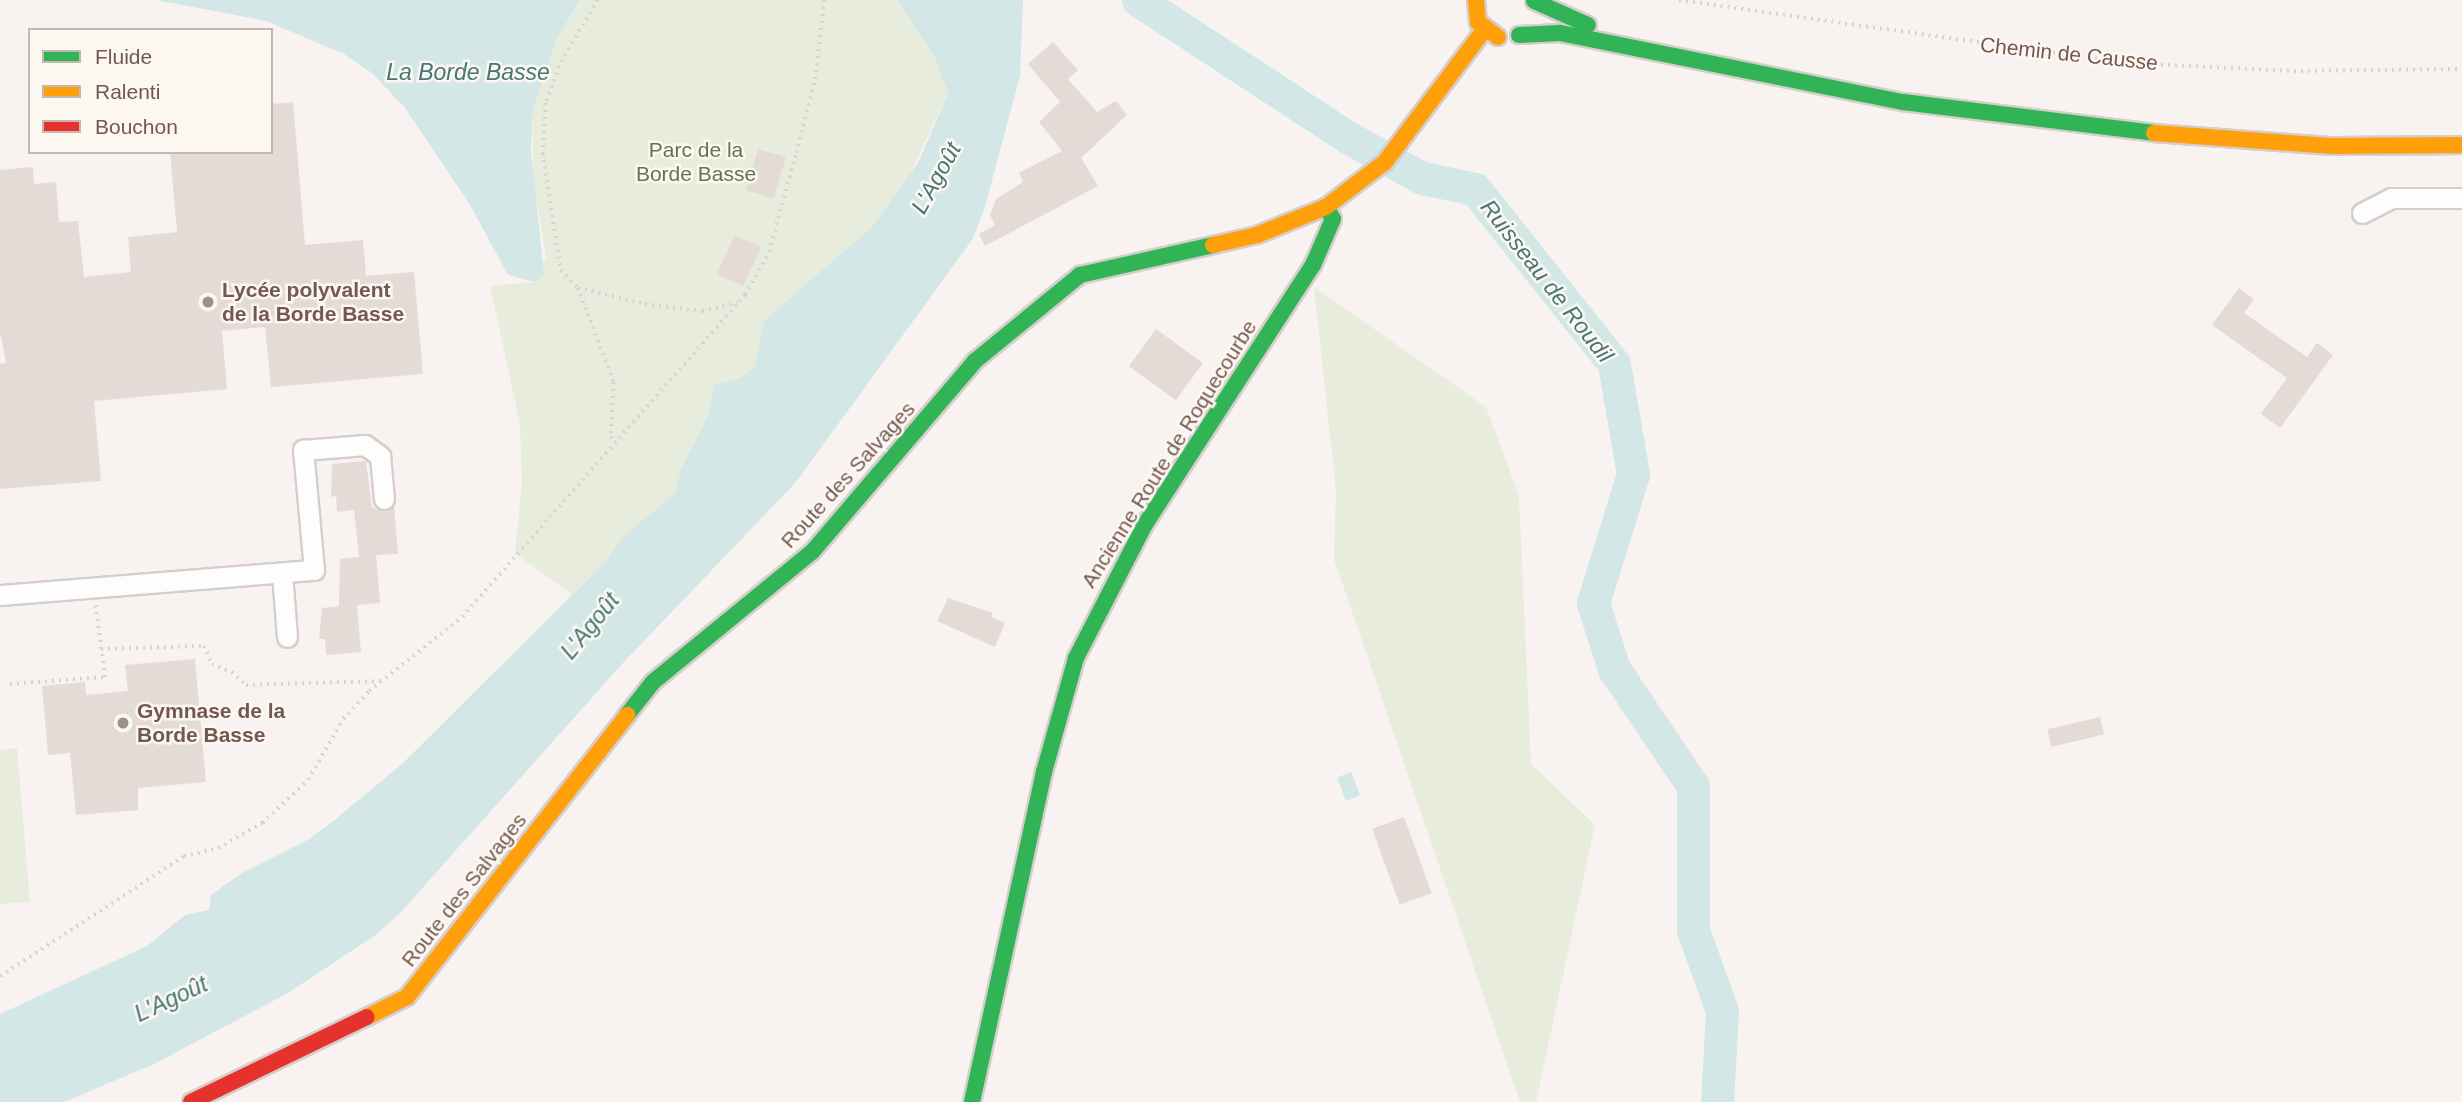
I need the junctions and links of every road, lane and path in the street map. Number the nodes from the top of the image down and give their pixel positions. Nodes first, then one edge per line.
1 (598, 0) edge
2 (824, 0) edge
3 (1463, 0) edge
4 (1533, 0) edge
5 (1678, 0) edge
6 (1476, 7) edge
7 (1484, 30) junction
8 (1519, 35) junction
9 (1650, 48) junction
10 (2462, 69) edge
11 (2462, 145) edge
12 (2462, 198) edge
13 (1326, 207) junction
14 (2362, 213) dead end
15 (578, 288) junction
16 (740, 302) junction
17 (616, 442) junction
18 (384, 499) dead end
19 (282, 573) junction
20 (93, 588) junction
21 (0, 595) edge
22 (288, 637) dead end
23 (101, 649) junction
24 (381, 681) junction
25 (10, 684) dead end
26 (0, 976) edge
27 (191, 1102) edge
28 (972, 1102) edge

1 - 15 path
2 - 16 path
3 - 6 main road
4 - 8 main road
4 - 9 main road
5 - 10 path, Chemin de Causse
6 - 7 main road
7 - 8 main road
7 - 13 main road, Route des Salvages
8 - 9 main road
9 - 11 main road
12 - 14 street
13 - 27 main road, Route des Salvages
13 - 28 main road, Ancienne Route de Roquecourbe
15 - 16 path
15 - 17 path
16 - 17 path
17 - 24 path
18 - 19 street
19 - 20 street
19 - 22 street
20 - 21 street
20 - 23 path
23 - 24 path
23 - 25 path
24 - 26 path

